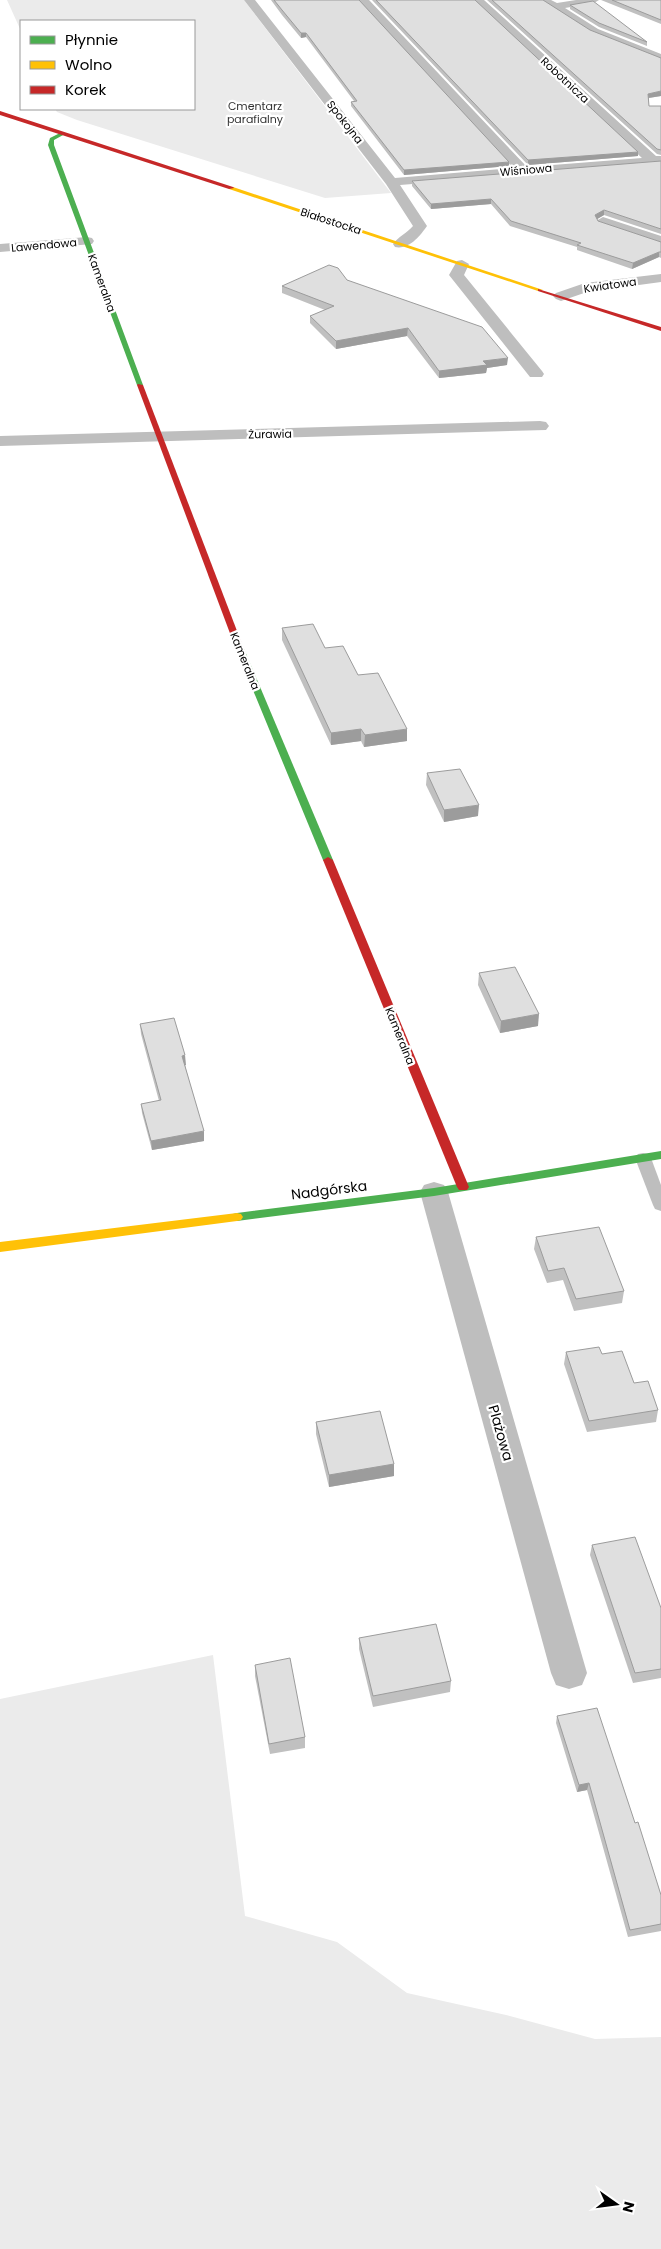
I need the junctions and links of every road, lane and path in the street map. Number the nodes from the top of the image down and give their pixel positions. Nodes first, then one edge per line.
1 (249, 0) edge
2 (363, 0) edge
3 (478, 0) edge
4 (544, 0) edge
5 (594, 0) edge
6 (555, 7) junction
7 (654, 43) dead end
8 (631, 47) junction
9 (661, 58) edge
10 (0, 113) edge
11 (62, 134) junction
12 (656, 160) edge
13 (523, 170) junction
14 (391, 182) junction
15 (602, 222) edge
16 (87, 241) junction
17 (661, 241) edge
18 (400, 244) junction
19 (0, 248) edge
20 (462, 264) junction
21 (661, 278) edge
22 (561, 296) junction
23 (661, 330) edge
24 (536, 374) dead end
25 (540, 426) dead end
26 (159, 437) junction
27 (0, 441) edge
28 (661, 1155) edge
29 (643, 1158) junction
30 (448, 1190) junction
31 (661, 1205) edge
32 (0, 1247) edge
33 (569, 1673) dead end

1 - 14 street, Spokojna
2 - 13 street
3 - 12 street, Robotnicza
4 - 6 street
5 - 6 street
6 - 8 street
7 - 8 street
8 - 9 street
10 - 11 street, Białostocka
11 - 16 street, Kameralna
11 - 18 street, Białostocka
12 - 13 street, Wiśniowa
13 - 14 street, Wiśniowa
14 - 18 street, Spokojna
15 - 17 street
16 - 19 street, Lawendowa
16 - 26 street, Kameralna
18 - 20 street, Białostocka
20 - 22 street, Białostocka
20 - 24 street
21 - 22 street, Kwiatowa
22 - 23 street, Białostocka
25 - 26 street, Żurawia
26 - 27 street, Żurawia
26 - 30 street, Kameralna
28 - 29 street, Nadgórska
29 - 30 street, Nadgórska
29 - 31 lane
30 - 32 street, Nadgórska
30 - 33 street, Plażowa

